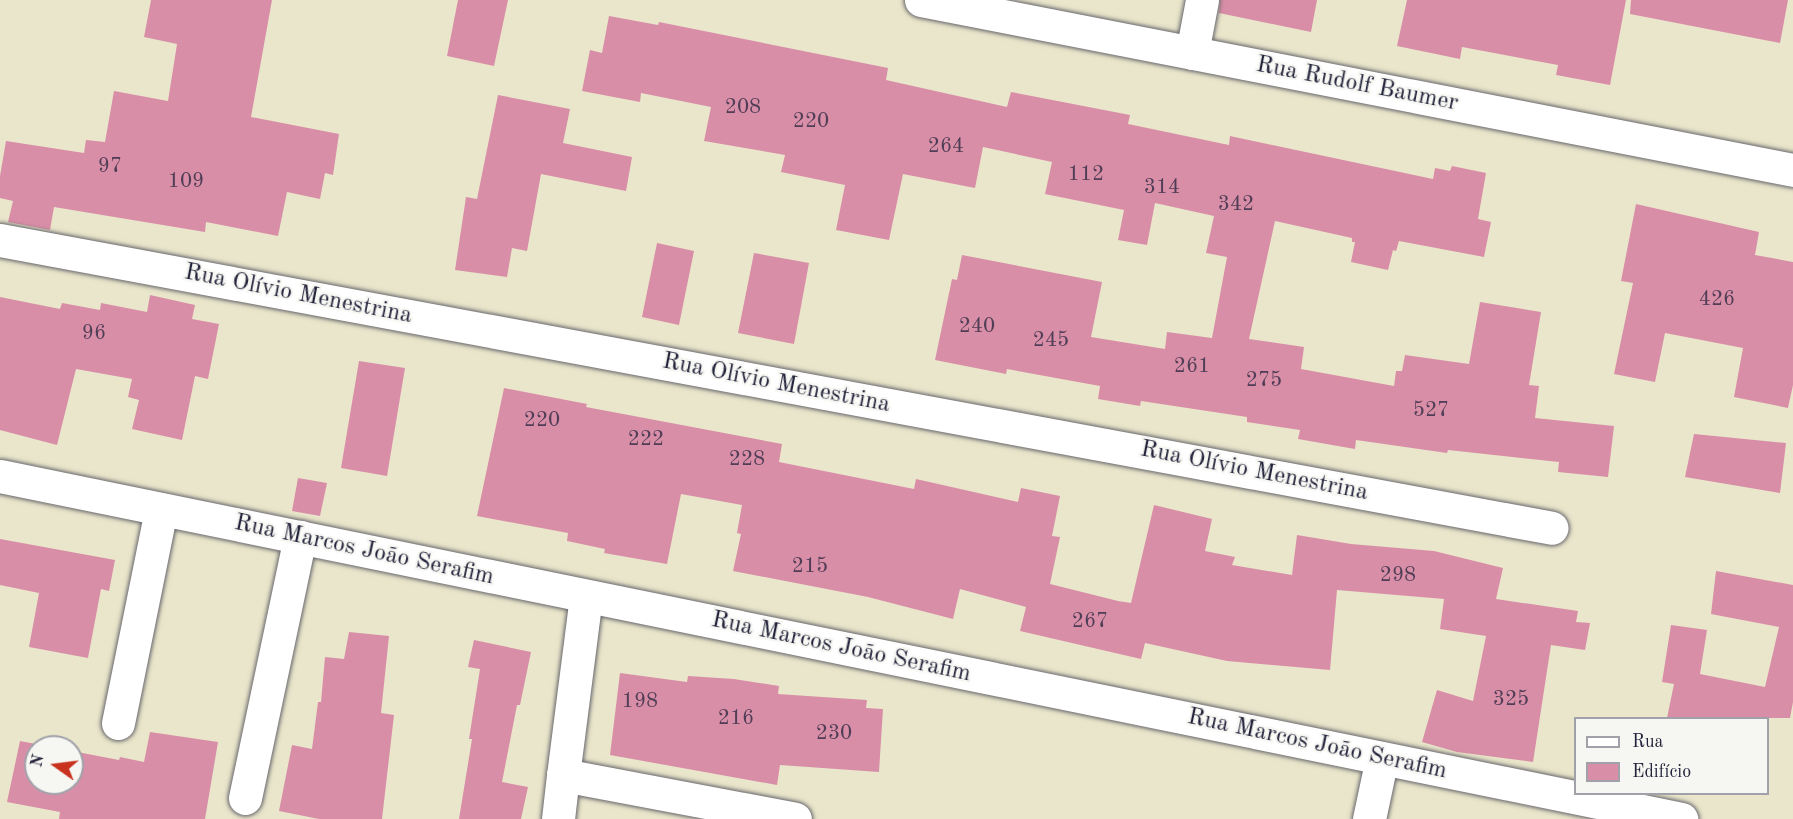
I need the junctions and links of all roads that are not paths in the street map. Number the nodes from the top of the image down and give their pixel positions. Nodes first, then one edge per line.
1 (921, 0) edge
2 (1202, 0) edge
3 (1192, 53) junction
4 (1793, 170) edge
5 (0, 240) edge
6 (0, 476) edge
7 (161, 509) junction
8 (1552, 528) dead end
9 (300, 537) junction
10 (586, 596) junction
11 (118, 723) dead end
12 (1382, 758) junction
13 (563, 775) junction
14 (245, 798) dead end
15 (1674, 818) edge
16 (558, 819) edge
17 (795, 819) edge
18 (1369, 819) edge

1 - 3 street, Rua Rudolf Baumer
2 - 3 street
3 - 4 street, Rua Rudolf Baumer
5 - 8 street, Rua Olívio Menestrina
6 - 7 street, Rua Marcos João Serafim
7 - 9 street, Rua Marcos João Serafim
7 - 11 street
9 - 10 street, Rua Marcos João Serafim
9 - 14 street
10 - 12 street, Rua Marcos João Serafim
10 - 13 street
12 - 15 street, Rua Marcos João Serafim
12 - 18 street
13 - 16 street
13 - 17 street

